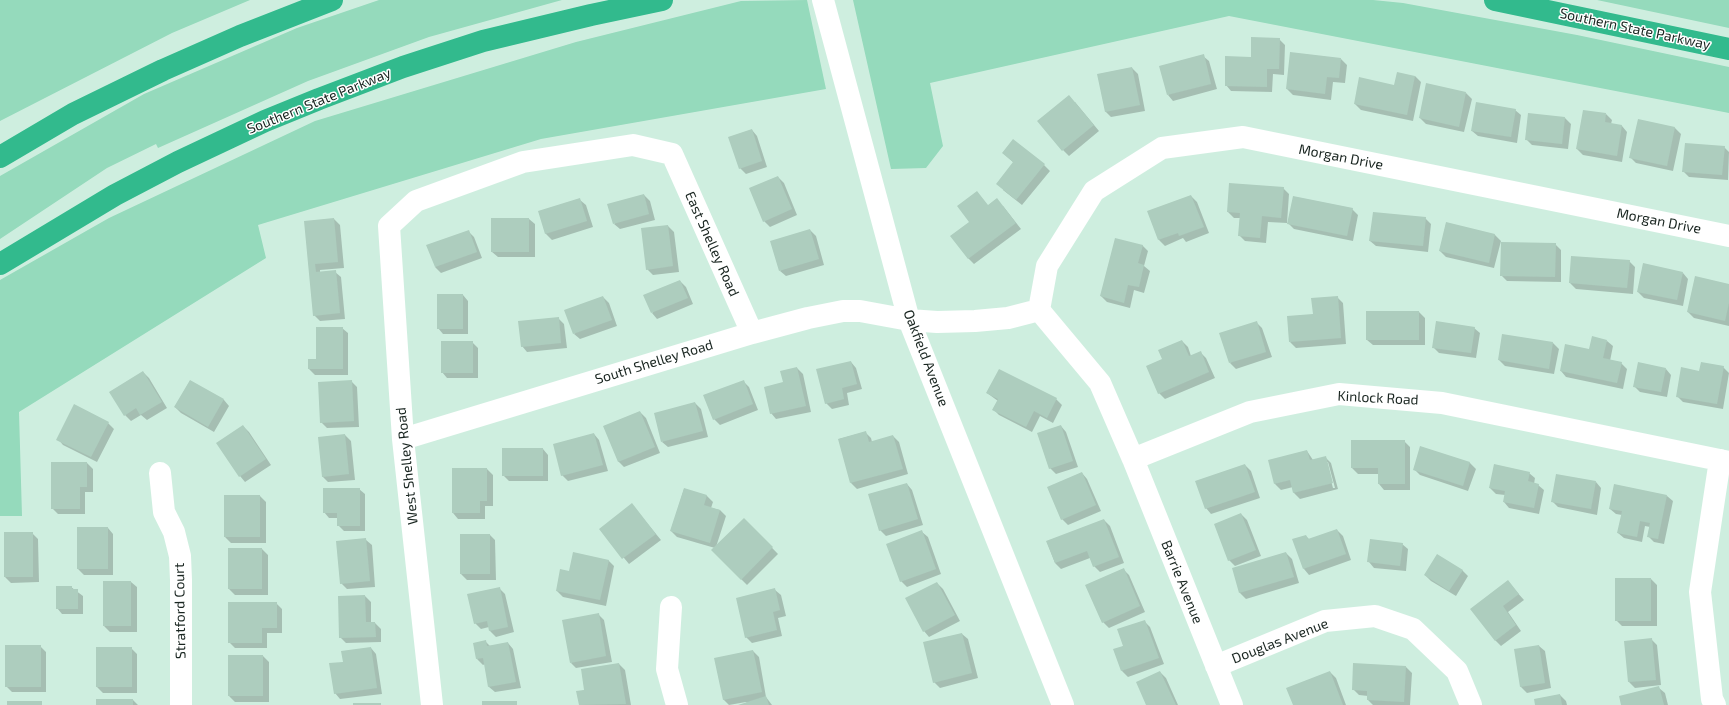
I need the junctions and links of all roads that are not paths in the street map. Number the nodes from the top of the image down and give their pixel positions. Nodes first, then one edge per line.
1 (332, 0) edge
2 (662, 0) edge
3 (823, 0) edge
4 (1495, 0) edge
5 (1729, 49) edge
6 (672, 154) joint
7 (0, 157) edge
8 (1729, 236) edge
9 (0, 264) edge
10 (1039, 310) junction
11 (909, 320) junction
12 (752, 333) junction
13 (403, 438) junction
14 (1133, 459) junction
15 (1724, 461) edge
16 (160, 473) dead end
17 (671, 607) dead end
18 (1216, 666) junction
19 (181, 705) edge
20 (432, 705) edge
21 (677, 705) edge
22 (1063, 705) edge
23 (1232, 705) edge
24 (1471, 705) edge
25 (1715, 705) edge

1 - 7 highway
2 - 9 highway, Southern State Parkway
3 - 11 street, Oakfield Avenue
4 - 5 highway, Southern State Parkway
6 - 12 street, East Shelley Road
6 - 13 street, West Shelley Road
8 - 10 street, Morgan Drive
10 - 11 street
10 - 14 street
11 - 12 street, South Shelley Road
11 - 22 street, Oakfield Avenue
12 - 13 street, South Shelley Road
13 - 20 street, West Shelley Road
14 - 15 street, Kinlock Road
14 - 18 street, Barrie Avenue
15 - 25 street
16 - 19 street, Stratford Court
17 - 21 street
18 - 23 street, Barrie Avenue
18 - 24 street, Douglas Avenue

